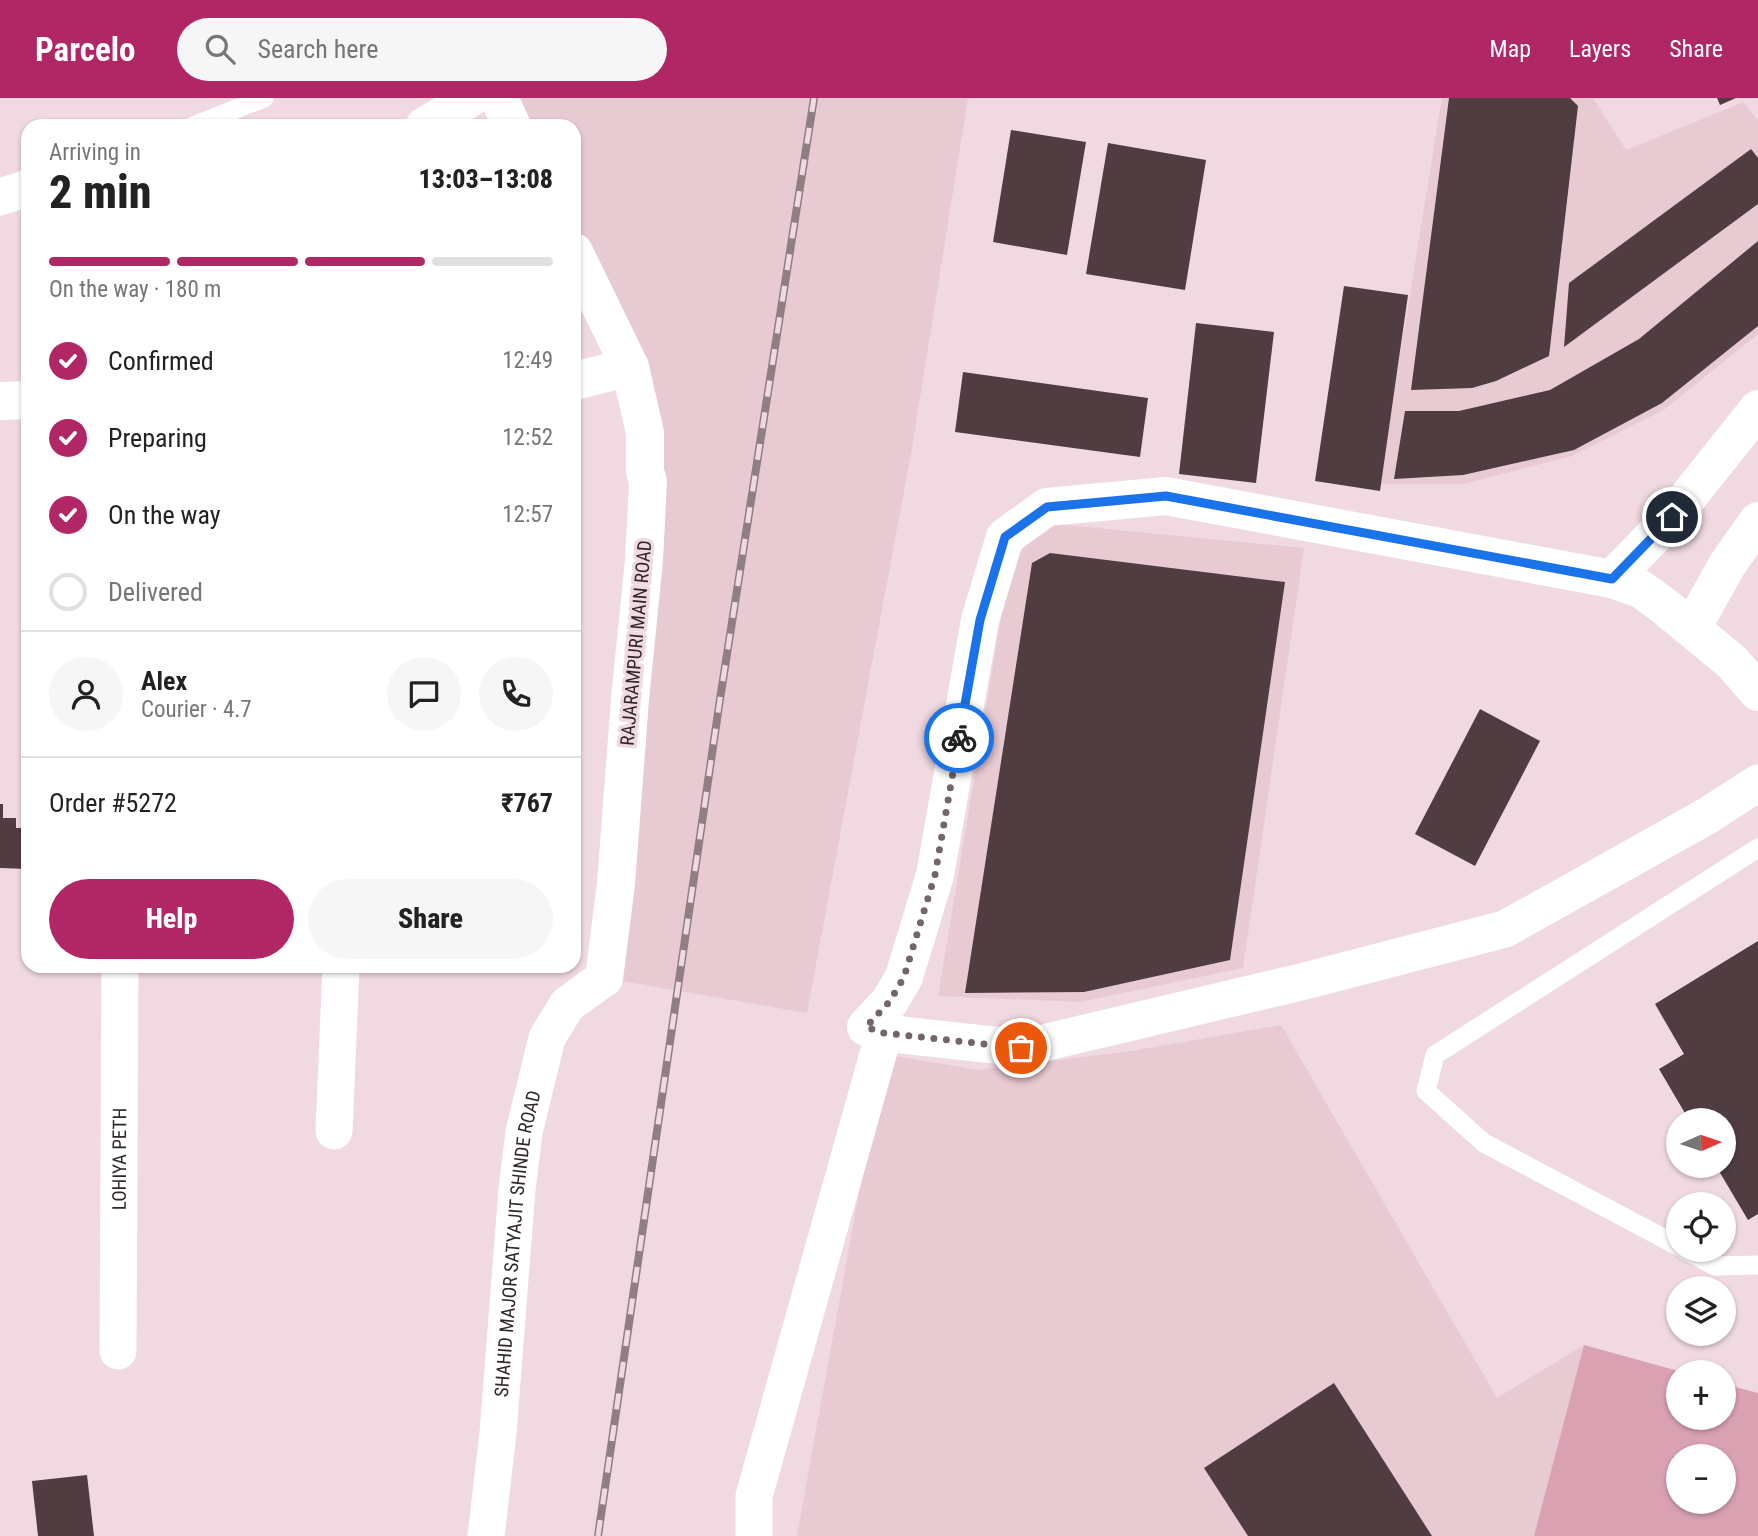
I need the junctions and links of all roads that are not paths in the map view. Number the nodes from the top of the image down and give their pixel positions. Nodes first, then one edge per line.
1 (264, 98) edge
2 (471, 98) edge
3 (499, 98) edge
4 (211, 119) edge
5 (436, 119) edge
6 (509, 119) edge
7 (21, 190) edge
8 (0, 197) edge
9 (581, 266) edge
10 (630, 367) junction
11 (581, 379) edge
12 (21, 400) edge
13 (0, 401) edge
14 (1758, 409) edge
15 (1758, 521) edge
16 (1612, 579) junction
17 (1692, 628) junction
18 (1758, 692) edge
19 (1758, 783) edge
20 (1758, 848) edge
21 (120, 973) edge
22 (341, 973) edge
23 (604, 978) joint
24 (875, 1030) junction
25 (334, 1131) dead end
26 (1666, 1240) edge
27 (1708, 1262) edge
28 (1758, 1265) edge
29 (118, 1351) dead end
30 (486, 1536) edge
31 (754, 1536) edge

1 - 4 lane
2 - 5 street
3 - 6 street
7 - 8 street
9 - 10 street, RAJARAMPURI MAIN ROAD
10 - 11 street
10 - 23 street, RAJARAMPURI MAIN ROAD
12 - 13 street
14 - 16 street
15 - 17 street
16 - 17 street
16 - 24 street
17 - 18 street
19 - 24 street
20 - 26 lane
21 - 29 street, LOHIYA PETH
22 - 25 street
23 - 30 street, SHAHID MAJOR SATYAJIT SHINDE ROAD
24 - 31 street
27 - 28 lane

